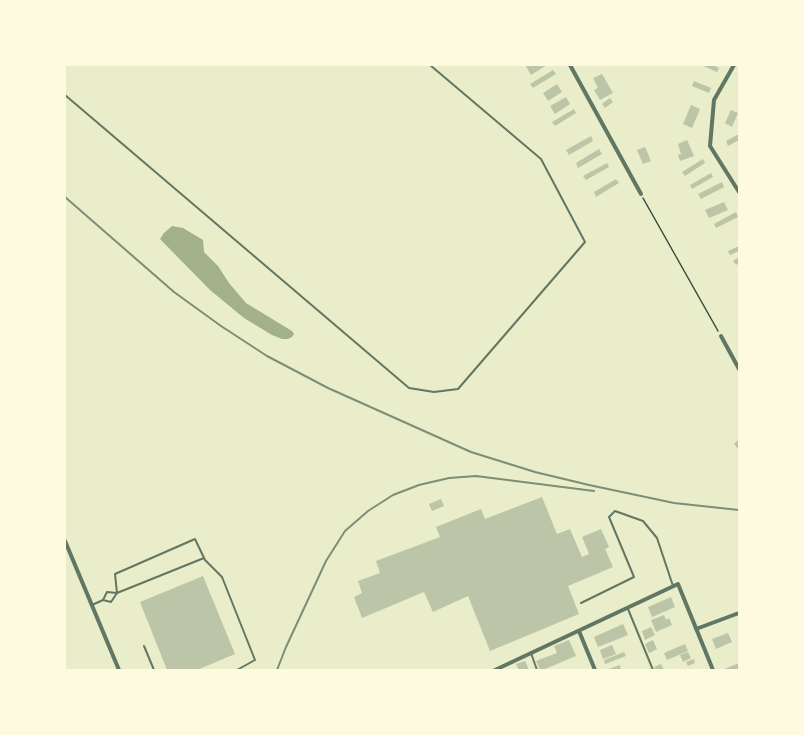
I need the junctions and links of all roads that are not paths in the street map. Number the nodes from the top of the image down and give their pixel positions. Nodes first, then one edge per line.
1 (430, 65) edge
2 (570, 65) edge
3 (734, 65) edge
4 (65, 95) edge
5 (739, 192) edge
6 (641, 194) road end
7 (721, 336) road end
8 (737, 362) edge
9 (739, 369) edge
10 (65, 541) edge
11 (204, 558) junction
12 (675, 585) junction
13 (118, 593) junction
14 (102, 600) junction
15 (581, 603) dead end
16 (92, 605) junction
17 (628, 608) junction
18 (739, 613) edge
19 (696, 629) junction
20 (579, 630) junction
21 (144, 646) dead end
22 (531, 653) junction
23 (119, 670) edge
24 (154, 670) edge
25 (237, 670) edge
26 (495, 670) edge
27 (537, 670) edge
28 (595, 670) edge
29 (653, 670) edge
30 (713, 670) edge

1 - 4 lane
2 - 6 street
3 - 5 street
7 - 8 street
8 - 9 street
10 - 16 street
11 - 13 lane
11 - 13 lane
11 - 25 lane
12 - 15 lane
12 - 17 street
12 - 19 street
13 - 14 lane
13 - 14 lane
14 - 16 lane
16 - 23 street
17 - 20 street
17 - 29 lane
18 - 19 street
19 - 30 street
20 - 22 street
20 - 28 street
21 - 24 lane
22 - 26 street
22 - 27 lane

